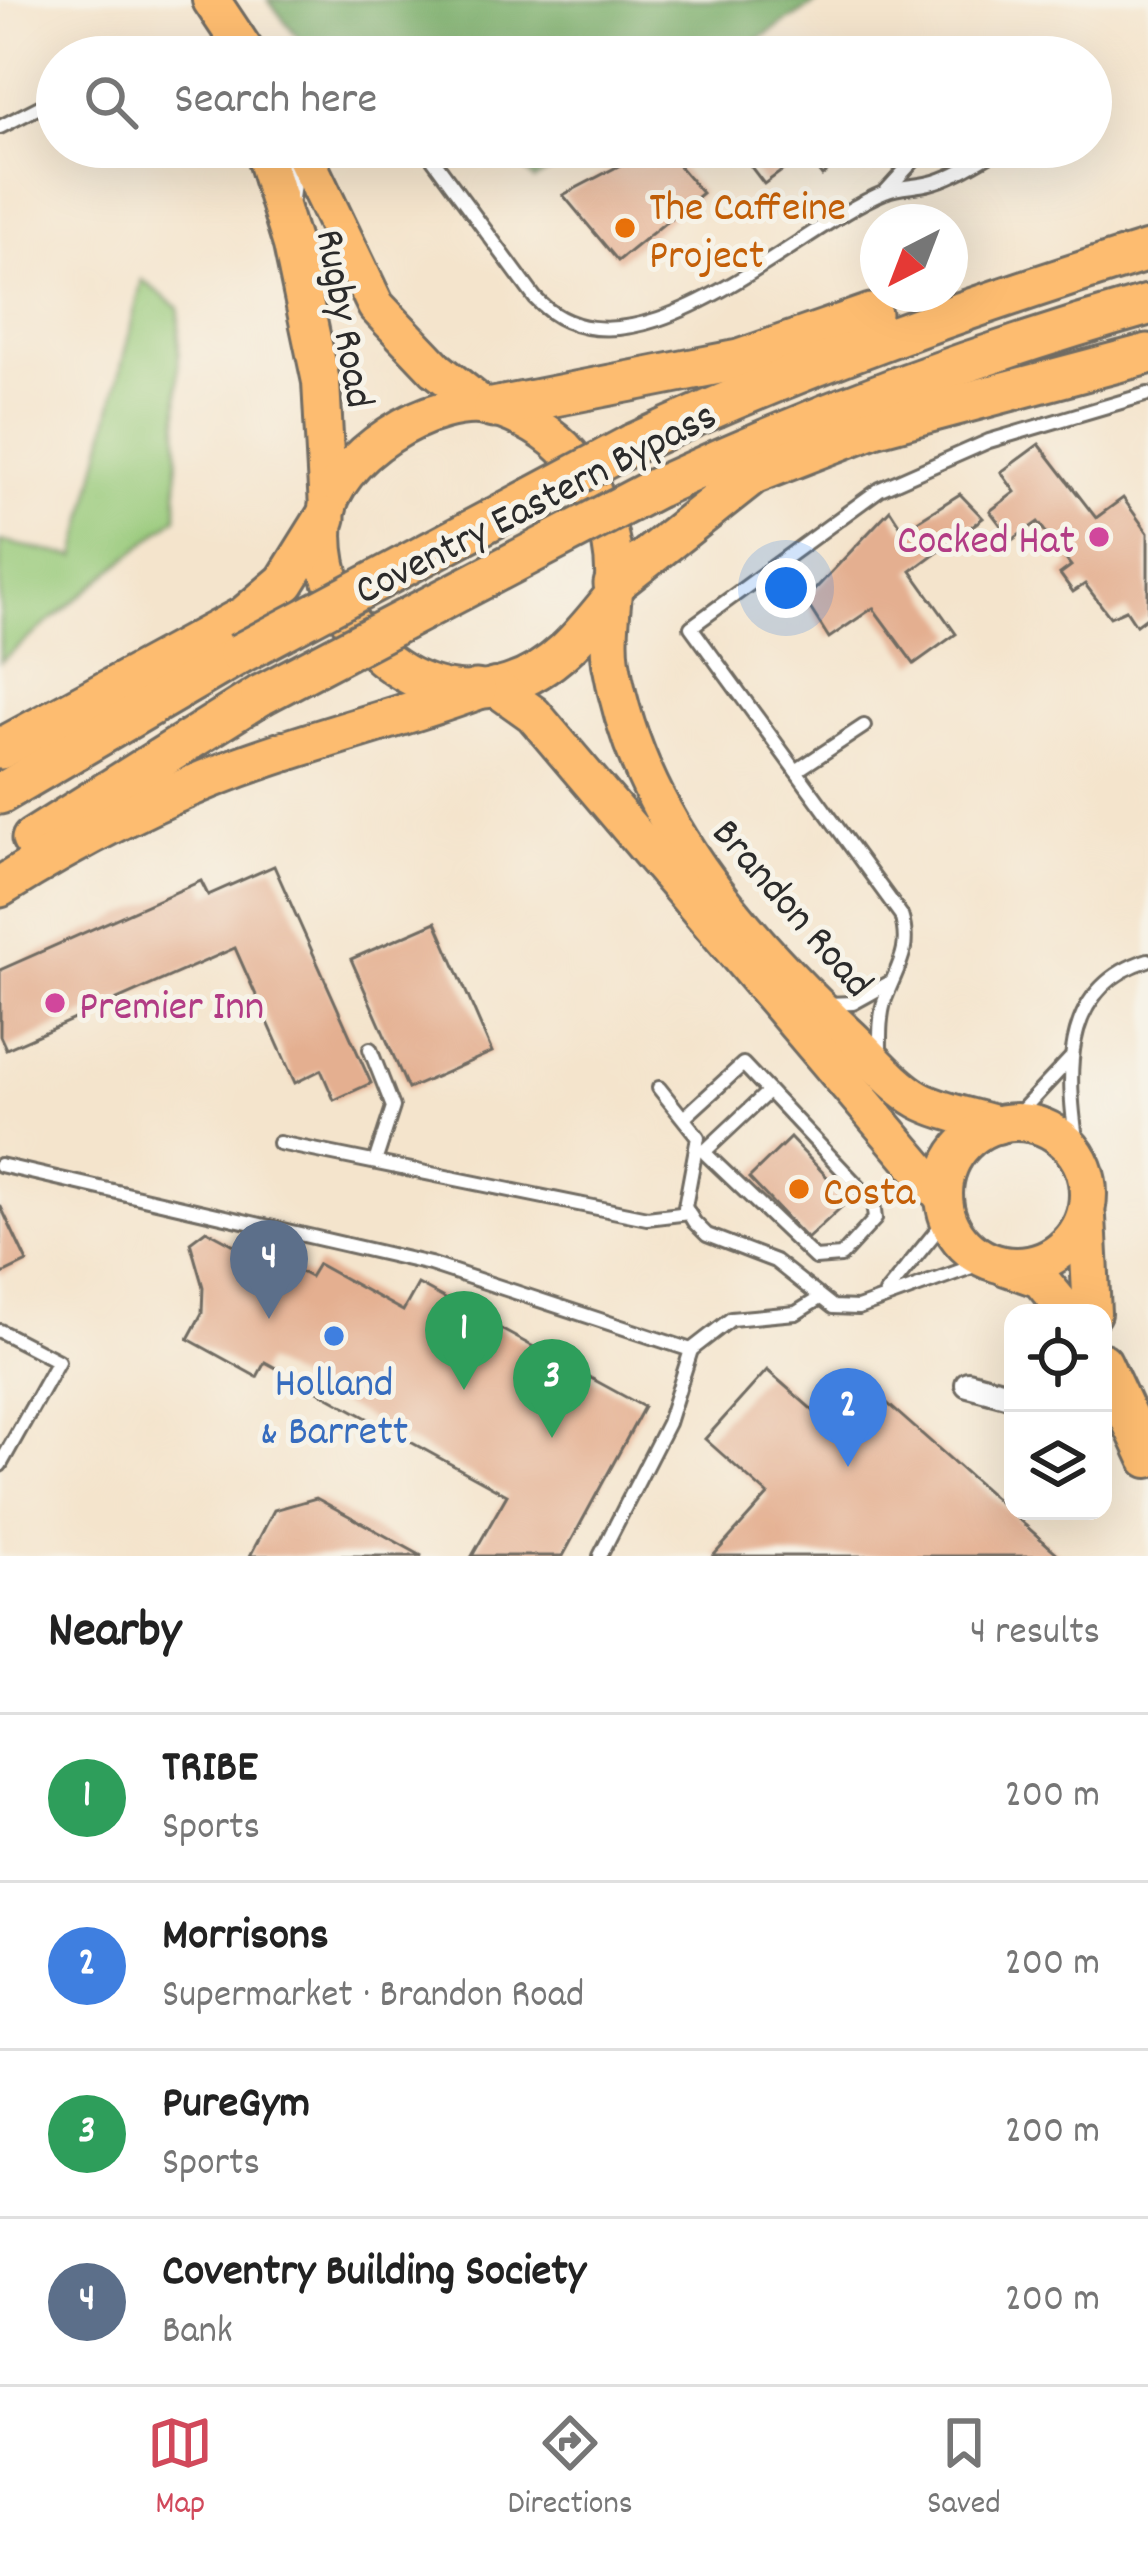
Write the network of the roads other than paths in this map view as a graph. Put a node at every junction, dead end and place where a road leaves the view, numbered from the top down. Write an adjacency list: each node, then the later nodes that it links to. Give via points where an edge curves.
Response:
1 (208, 0): 2 (main road); 3 (main road)
2 (221, 36)
3 (235, 36)
4 (36, 109): 5 (lane)
5 (0, 127)
6 (268, 168): 14 (main road, Rugby Road)
7 (288, 168): 14 (lane)
8 (310, 168): 21 (main road, Rugby Road, via 376,306 436,369)
9 (439, 168): 12 (lane, via 535,298 583,328 692,307)
10 (907, 168): 12 (lane)
11 (963, 168): 12 (lane, via 934,183)
12 (886, 191)
13 (1148, 228): 16 (highway)
14 (287, 230): 22 (main road, Rugby Road, via 321,382)
15 (1148, 251): 28 (highway, Coventry Eastern Bypass, bridge, via 774,378 633,444 239,654)
16 (968, 283)
17 (1148, 305): 29 (highway, Coventry Eastern Bypass, bridge, via 784,429 656,488 261,695)
18 (879, 312): 21 (highway, via 739,360)
19 (1148, 354): 23 (highway, via 874,427 753,473)
20 (1148, 394): 27 (lane, via 989,441 880,489 692,627)
21 (489, 407): 22 (main road, via 417,418 375,444 347,473); 23 (main road, via 530,423 567,451 598,498)
22 (327, 513): 24 (main road, via 332,586 351,626 410,676); 26 (highway, via 285,582 245,616)
23 (613, 591): 24 (main road, via 550,663); 33 (main road, Brandon Road, via 610,658 629,743 660,807 732,914)
24 (485, 688): 30 (highway, via 237,767 62,848); 46 (main road, Brandon Road, via 533,714)
25 (864, 726): 27 (lane)
26 (0, 749)
27 (796, 771): 32 (lane, via 901,915 907,936)
28 (0, 794)
29 (0, 860)
30 (0, 887)
31 (1148, 960): 35 (lane, via 1105,978)
32 (894, 980): 33 (lane, via 853,1003); 36 (lane, via 880,1023)
33 (809, 999): 36 (main road, Brandon Road)
34 (370, 1049): 44 (lane, via 393,1107)
35 (1070, 1059): 40 (lane); 43 (lane)
36 (880, 1065): 40 (main road, Brandon Road, via 918,1100)
37 (659, 1088): 39 (lane)
38 (768, 1092): 39 (lane, via 743,1064); 42 (lane); 42 (lane, via 877,1210 841,1256 815,1258)
39 (686, 1116): 42 (lane)
40 (1004, 1124): 43 (main road, via 1056,1134); 46 (main road, via 974,1136 955,1156)
41 (279, 1143): 44 (lane)
42 (703, 1151): 48 (lane, via 686,1192)
43 (1078, 1159): 47 (main road)
44 (374, 1162): 48 (lane, via 647,1218)
45 (0, 1165): 55 (lane, via 430,1264)
46 (945, 1208): 49 (main road, via 964,1244); 50 (lane)
47 (1087, 1208): 49 (main road, via 1055,1255 1028,1265); 53 (main road)
48 (689, 1213): 51 (lane, via 707,1235 775,1262)
49 (994, 1263): 50 (lane); 52 (main road, via 1040,1280)
50 (885, 1294): 51 (lane, via 858,1308)
51 (820, 1298): 55 (lane, via 796,1313 731,1319)
52 (1060, 1304)
53 (1092, 1304)
54 (0, 1331): 60 (lane, via 58,1361)
55 (692, 1350): 61 (lane, via 668,1424)
56 (968, 1384): 58 (street)
57 (1112, 1387): 59 (main road)
58 (1004, 1394)
59 (1148, 1459)
60 (0, 1465)
61 (600, 1556)

